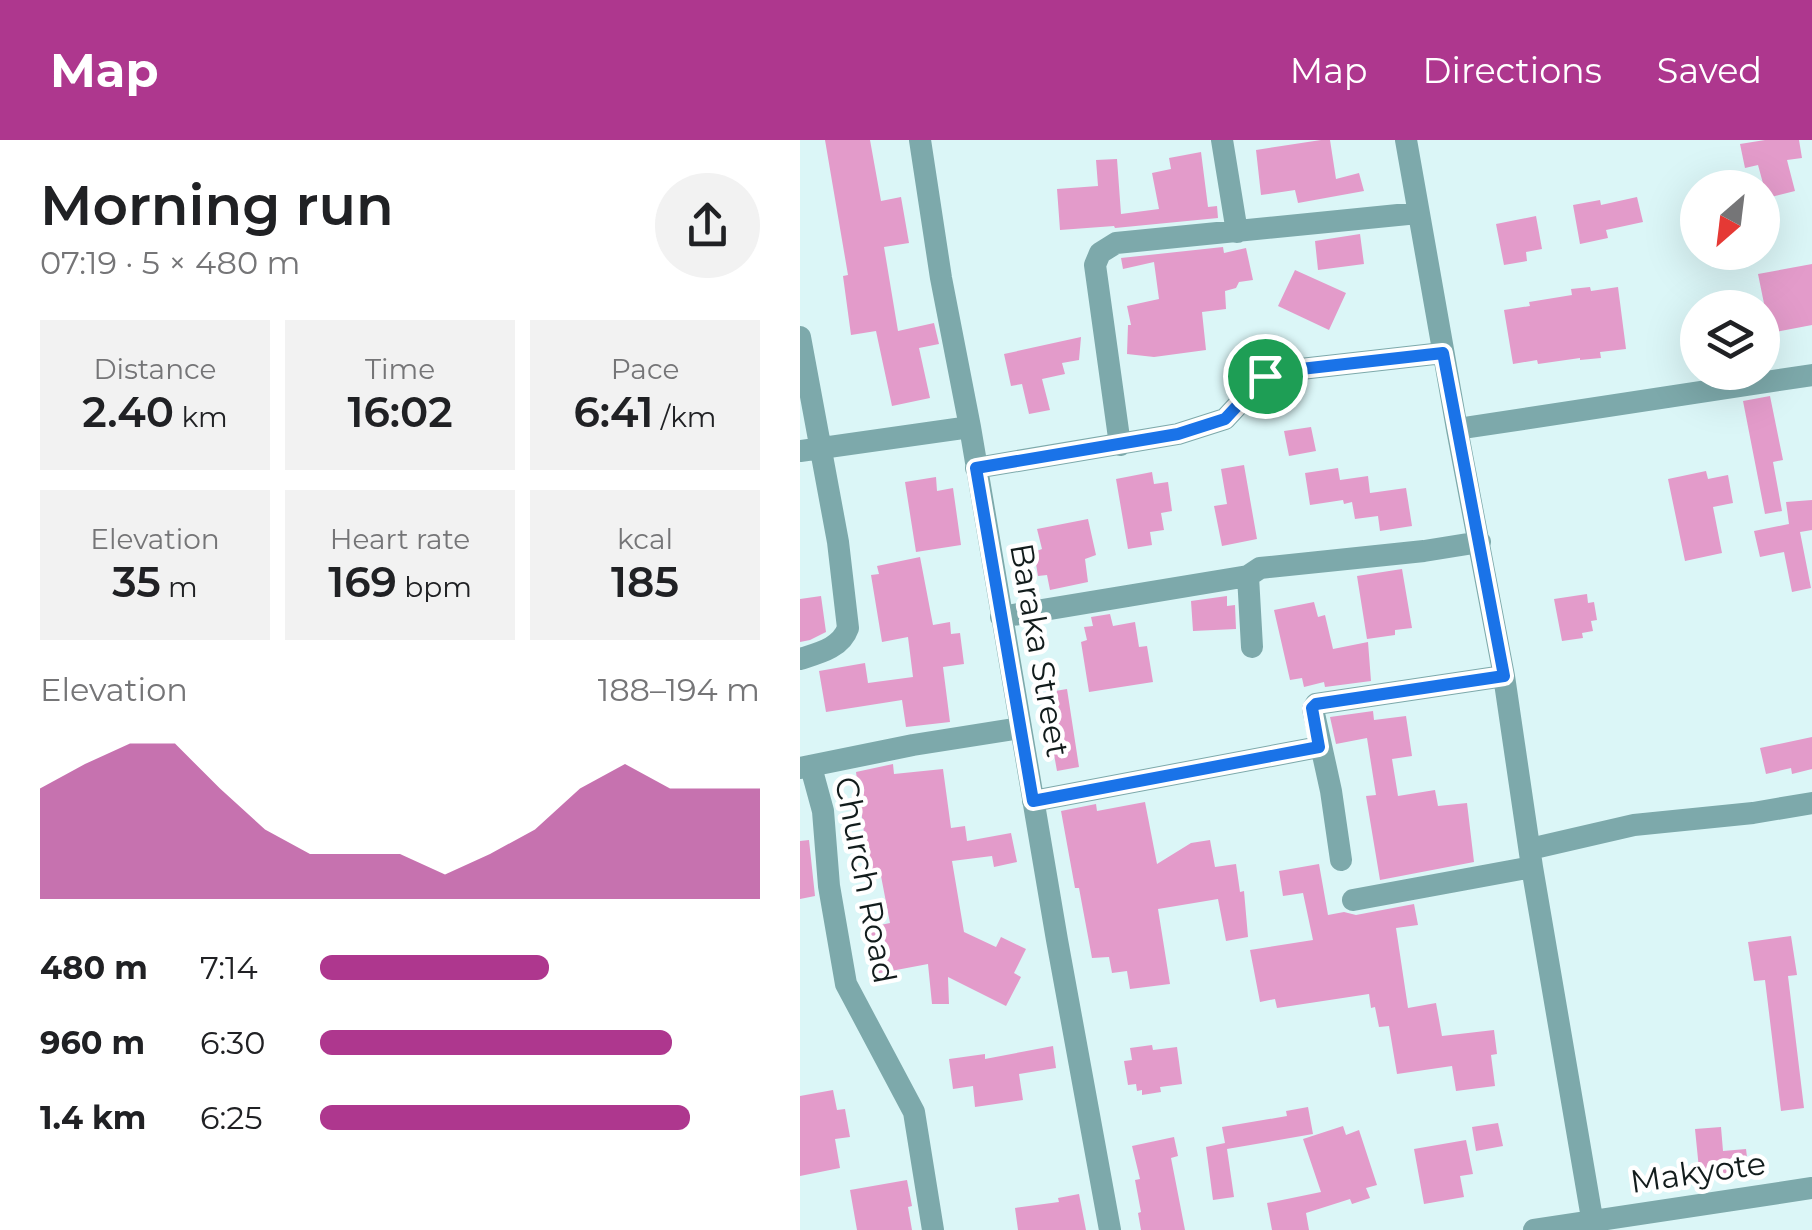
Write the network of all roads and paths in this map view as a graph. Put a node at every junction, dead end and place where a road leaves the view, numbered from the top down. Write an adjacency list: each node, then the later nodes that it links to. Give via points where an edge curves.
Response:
1 (920, 140): 9 (street, Baraka Street)
2 (1222, 140): 5 (street)
3 (1406, 140): 4 (street)
4 (1418, 213): 5 (street); 7 (street)
5 (1237, 232): 11 (street, via 1116,243 1100,253 1095,266)
6 (800, 337): 12 (street)
7 (1443, 353): 10 (street); 11 (street, via 1265,376 1225,419)
8 (1812, 374): 10 (street)
9 (970, 427): 12 (street); 13 (street, Baraka Street)
10 (1457, 429): 14 (street)
11 (1120, 445): 13 (street)
12 (810, 449): 18 (street, via 838,542 848,628 839,644)
13 (976, 468): 16 (street, Baraka Street)
14 (1480, 542): 15 (street, via 1260,568); 19 (street)
15 (1248, 576): 16 (street); 17 (street)
16 (1001, 617): 20 (street, Baraka Street)
17 (1252, 647)
18 (800, 659)
19 (1504, 676): 21 (street, via 1316,704); 25 (street)
20 (1020, 728): 22 (street); 23 (street, Baraka Street)
21 (1319, 747): 23 (street); 26 (street)
22 (805, 768): 30 (street, Church Road, via 823,811 846,984 914,1112)
23 (1033, 801): 31 (street, Baraka Street)
24 (1812, 803): 25 (street, via 1634,825)
25 (1531, 858): 27 (street); 29 (street)
26 (1341, 860)
27 (1353, 900)
28 (1812, 1188): 29 (street, Makyote)
29 (1594, 1225): 32 (street, Makyote)
30 (933, 1230)
31 (1110, 1230)
32 (1534, 1230)

